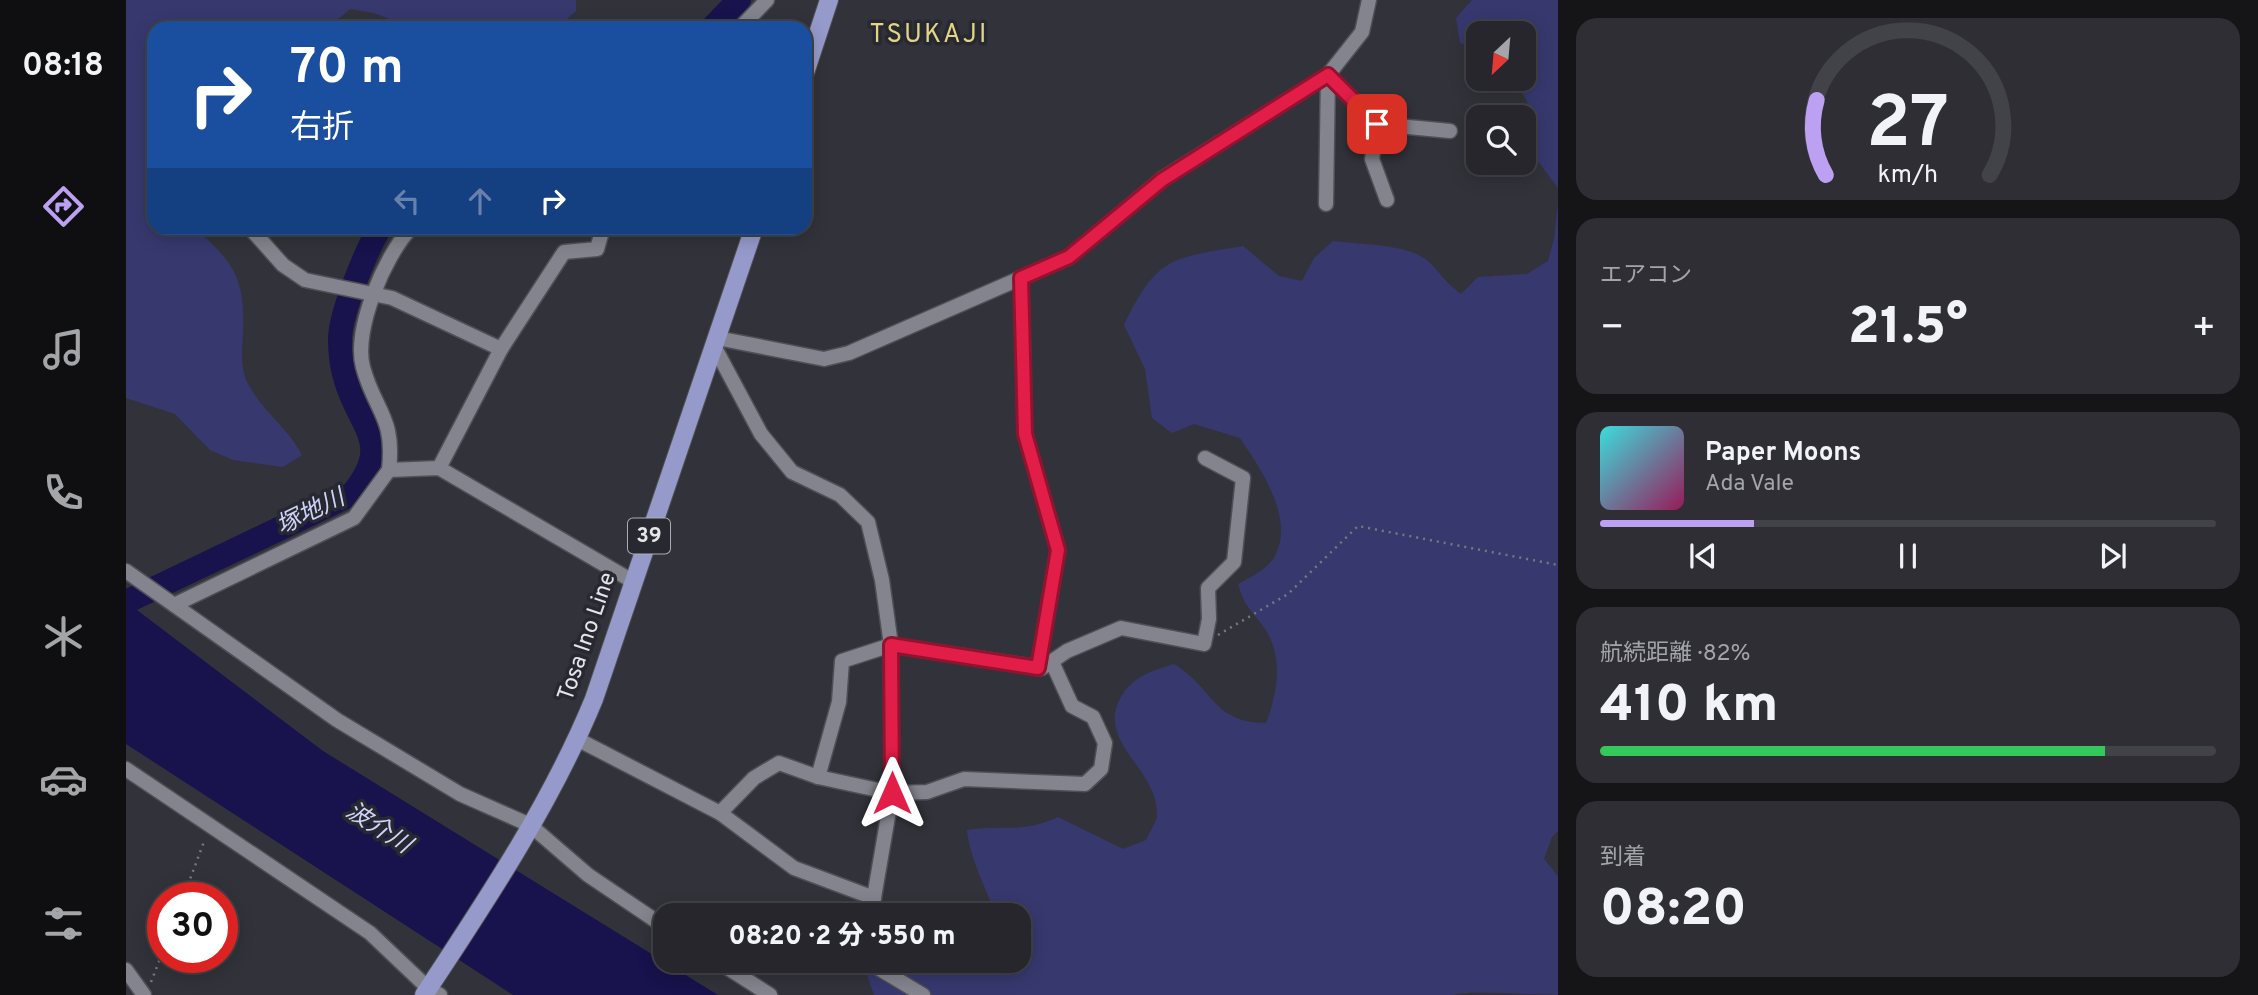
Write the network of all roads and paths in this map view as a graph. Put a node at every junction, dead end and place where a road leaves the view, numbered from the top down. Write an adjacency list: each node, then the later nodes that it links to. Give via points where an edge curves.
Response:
1 (767, 0): 4 (street)
2 (829, 0): 5 (main road)
3 (1369, 0): 6 (street, via 1362,32)
4 (747, 21)
5 (812, 52)
6 (1328, 75): 7 (street); 10 (street); 15 (street, via 1162,180 1069,257)
7 (1377, 124): 8 (street); 9 (street, via 1372,159)
8 (1450, 131)
9 (1387, 200)
10 (1326, 204)
11 (256, 235): 16 (street, via 283,265 305,280)
12 (407, 235): 16 (street)
13 (601, 235): 18 (street, via 597,249 564,252)
14 (752, 235): 17 (main road, Tosa Ino Line / 39)
15 (1021, 278): 17 (street, via 849,353 824,359); 29 (street, via 1025,434 1058,550)
16 (373, 294): 18 (street, via 392,298); 21 (street, via 360,336 360,353 391,432)
17 (716, 342): 24 (main road, Tosa Ino Line / 39); 27 (street, via 761,434 792,471 840,495 868,522 883,580)
18 (501, 349): 20 (street)
19 (1205, 458): 26 (street, via 1243,478 1234,562 1208,588 1209,619)
20 (439, 468): 21 (street); 24 (street)
21 (389, 470): 25 (street, via 354,518)
22 (1558, 565): 26 (path, via 1358,526 1288,594)
23 (126, 570): 25 (street)
24 (634, 582): 30 (main road, Tosa Ino Line / 39)
25 (171, 602): 36 (street, via 380,746)
26 (1203, 644): 28 (street, via 1121,628)
27 (891, 645): 29 (street); 32 (street, via 842,661 839,702); 33 (street)
28 (1052, 662): 29 (street); 33 (street, via 1072,706 1093,717 1105,743 1101,769 1085,784 964,779 927,792)
29 (1038, 668)
30 (578, 739): 34 (street); 36 (main road, Tosa Ino Line / 39)
31 (126, 769): 35 (street)
32 (818, 777): 33 (street); 34 (street, via 779,764 754,778)
33 (892, 793): 38 (street)
34 (720, 813): 38 (street, via 794,868)
35 (210, 823): 37 (path); 46 (street, via 370,933)
36 (527, 831): 40 (street); 46 (main road, Tosa Ino Line / 39)
37 (189, 882)
38 (874, 898): 39 (street)
39 (873, 903)
40 (653, 919)
41 (126, 970): 45 (street)
42 (154, 973): 45 (path)
43 (736, 973): 47 (street)
44 (886, 973): 48 (street)
45 (147, 990)
46 (431, 990)
47 (770, 995)
48 (923, 995)

